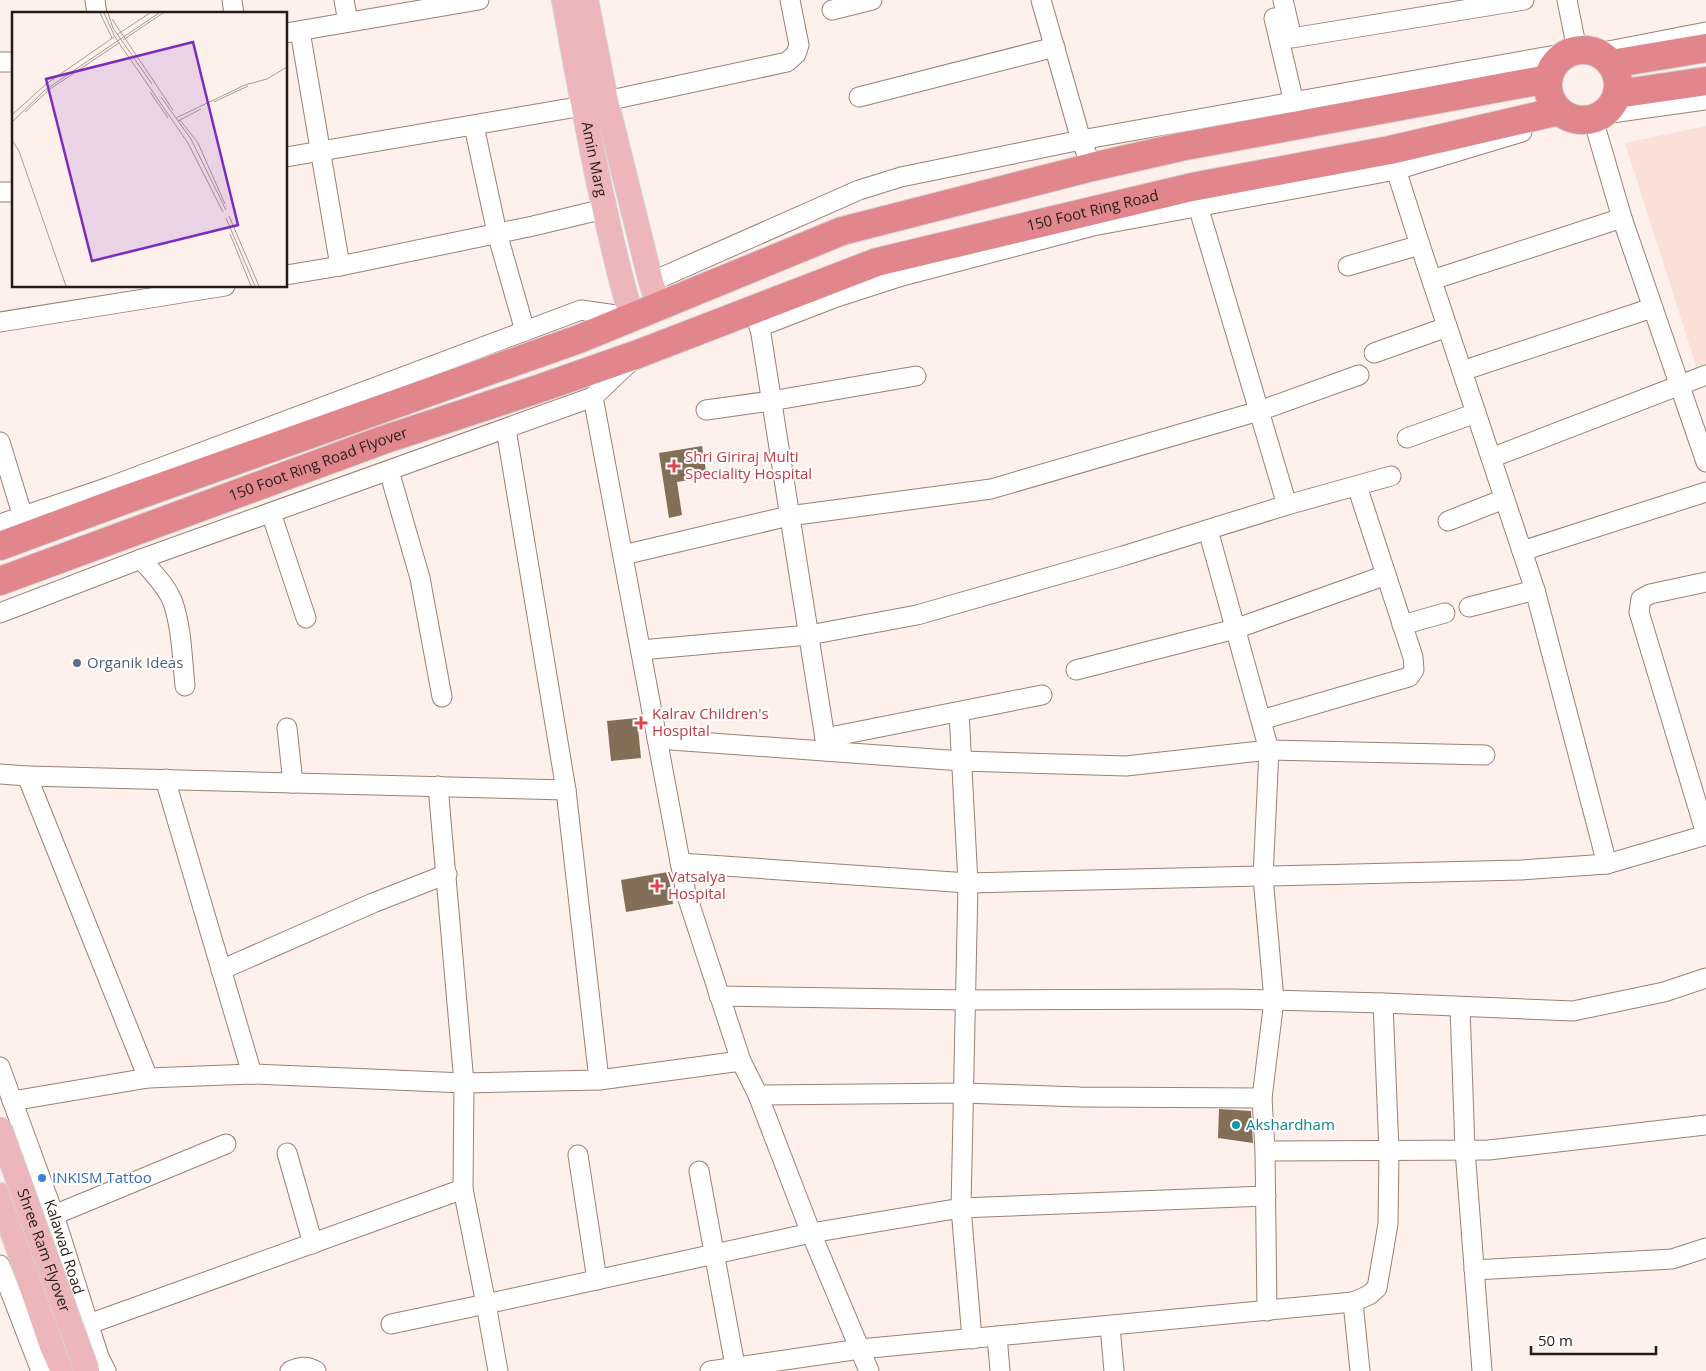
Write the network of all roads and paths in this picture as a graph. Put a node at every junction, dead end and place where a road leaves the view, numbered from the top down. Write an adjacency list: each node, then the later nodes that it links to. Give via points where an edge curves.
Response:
1 (344, 0): 13 (street)
2 (479, 0): 13 (street)
3 (564, 0): 25 (main road, Amin Marg)
4 (586, 0): 23 (main road, Amin Marg)
5 (790, 0): 23 (street, via 799,45 796,54 787,62)
6 (872, 0): 12 (street)
7 (1041, 0): 16 (street)
8 (1270, 0): 24 (street)
9 (1283, 0): 10 (street, via 1292,38)
10 (1524, 0)
11 (1567, 0): 18 (street)
12 (832, 10)
13 (348, 22): 14 (street)
14 (293, 32): 29 (street)
15 (1706, 32): 18 (street)
16 (1055, 48): 21 (street); 28 (street)
17 (1706, 48): 18 (highway)
18 (1588, 55): 19 (highway, via 1558,60); 24 (street); 26 (highway, via 1615,70 1618,82)
19 (1548, 79): 26 (highway, via 1551,102); 32 (highway, via 1190,145)
20 (1706, 81): 26 (highway, 150 Foot Ring Road)
21 (858, 98)
22 (1706, 100): 26 (street)
23 (606, 101): 25 (street); 43 (main road, Amin Marg)
24 (1294, 103): 28 (street)
25 (583, 106): 27 (street); 34 (main road, Amin Marg)
26 (1588, 111): 31 (highway, 150 Foot Ring Road); 35 (street)
27 (474, 126): 29 (street); 36 (street)
28 (1081, 140): 32 (street); 43 (street, via 901,176 859,190)
29 (320, 151): 30 (street); 38 (street)
30 (288, 157)
31 (1393, 160): 33 (highway, 150 Foot Ring Road); 37 (street)
32 (1092, 167): 43 (highway, via 842,231)
33 (1195, 197): 46 (highway, 150 Foot Ring Road, via 877,262); 60 (street)
34 (604, 209): 36 (street); 45 (main road, Amin Marg)
35 (1622, 218): 41 (street); 44 (street)
36 (497, 233): 38 (street); 49 (street)
37 (1420, 245): 39 (street); 41 (street)
38 (340, 266): 40 (street)
39 (1348, 266)
40 (288, 276)
41 (1432, 280): 48 (street)
42 (212, 288): 47 (street)
43 (655, 294): 45 (highway)
44 (1652, 308): 52 (street); 56 (street)
45 (632, 317): 49 (highway, 150 Foot Ring Road Flyover, via 579,339)
46 (758, 317): 51 (highway, 150 Foot Ring Road); 58 (street)
47 (0, 322)
48 (1447, 327): 50 (street); 52 (street)
49 (529, 343): 75 (street); 79 (highway, 150 Foot Ring Road Flyover)
50 (1374, 353)
51 (638, 354): 57 (street); 84 (highway, 150 Foot Ring Road Flyover, via 383,440)
52 (1462, 370): 61 (street)
53 (1706, 375): 56 (street)
54 (916, 376): 58 (street)
55 (1359, 376): 60 (street)
56 (1680, 386): 65 (street); 66 (street)
57 (593, 397): 62 (street); 81 (street)
58 (771, 401): 59 (street); 74 (street)
59 (706, 410)
60 (1259, 410): 72 (street); 74 (street, via 991,489)
61 (1476, 413): 63 (street); 65 (street)
62 (506, 429): 67 (street); 112 (street)
63 (1407, 438)
64 (0, 442): 75 (street)
65 (1491, 458): 71 (street)
66 (1706, 462)
67 (389, 471): 73 (street); 98 (street, via 420,578)
68 (1391, 476): 69 (street)
69 (1356, 486): 72 (street); 83 (street)
70 (1706, 492): 80 (street)
71 (1504, 498): 76 (street); 80 (street)
72 (1287, 505): 78 (street)
73 (271, 513): 82 (street); 90 (street)
74 (789, 516): 81 (street); 93 (street)
75 (23, 517): 77 (street)
76 (1448, 522)
77 (0, 524)
78 (1208, 530): 92 (street); 93 (street, via 917,615)
79 (0, 546)
80 (1522, 551): 86 (street)
81 (623, 555): 94 (street)
82 (141, 559): 88 (street); 96 (street, via 172,600 181,638)
83 (1386, 575): 91 (street); 92 (street)
84 (0, 581)
85 (1706, 582): 113 (street, via 1650,594 1641,599 1639,612)
86 (1534, 590): 87 (street); 115 (street)
87 (1469, 607)
88 (0, 613)
89 (1445, 613): 91 (street)
90 (306, 618)
91 (1402, 625): 100 (street, via 1414,670 1409,677)
92 (1236, 629): 95 (street); 100 (street)
93 (809, 635): 94 (street); 103 (street)
94 (641, 650): 102 (street)
95 (1076, 670)
96 (185, 686)
97 (1042, 695): 99 (street)
98 (442, 697)
99 (959, 712): 103 (street); 106 (street)
100 (1261, 720): 104 (street)
101 (287, 728): 110 (street)
102 (657, 739): 103 (street); 114 (street)
103 (826, 745): 106 (street)
104 (1269, 750): 105 (street); 106 (street, via 1126,766); 117 (street)
105 (1485, 755)
106 (962, 761): 118 (street)
107 (0, 774): 108 (street)
108 (27, 776): 109 (street); 129 (street)
109 (165, 779): 110 (street); 119 (street)
110 (293, 783): 111 (street)
111 (438, 786): 112 (street); 116 (street)
112 (566, 790): 130 (street)
113 (1706, 834): 115 (street)
114 (680, 863): 118 (street); 121 (street)
115 (1606, 864): 117 (street, via 1521,870)
116 (447, 874): 119 (street); 131 (street)
117 (1263, 876): 118 (street); 123 (street)
118 (968, 883): 122 (street)
119 (221, 970): 128 (street)
120 (1706, 978): 125 (street, via 1664,992 1573,1012)
121 (718, 996): 122 (street); 126 (street)
122 (966, 1000): 123 (street); 132 (street)
123 (1274, 1000): 124 (street); 134 (street)
124 (1383, 1003): 125 (street); 139 (street)
125 (1460, 1006): 140 (street)
126 (741, 1061): 130 (street); 133 (street)
127 (0, 1067): 135 (street, Kalawad Road)
128 (252, 1074): 129 (street); 131 (street)
129 (148, 1078): 135 (street)
130 (599, 1080): 131 (street)
131 (464, 1084): 145 (street)
132 (963, 1093): 133 (street); 134 (street); 148 (street)
133 (758, 1095): 150 (street)
134 (1262, 1098): 141 (street)
135 (12, 1101): 149 (street, Kalawad Road)
136 (1706, 1126): 140 (street)
137 (0, 1130): 166 (main road, Shree Ram Flyover, bridge)
138 (226, 1144): 149 (street)
139 (1389, 1150): 140 (street); 141 (street); 157 (street, via 1388,1224 1380,1280 1369,1295)
140 (1465, 1150): 155 (street)
141 (1265, 1151): 147 (street)
142 (287, 1153): 151 (street)
143 (578, 1155): 156 (street)
144 (699, 1171): 153 (street)
145 (463, 1189): 151 (street); 158 (street)
146 (0, 1195): 169 (main road, Shree Ram Flyover)
147 (1266, 1196): 148 (street); 159 (street)
148 (961, 1208): 150 (street); 164 (street)
149 (54, 1215): 160 (street, Kalawad Road)
150 (811, 1233): 153 (street); 165 (street)
151 (313, 1244): 160 (street)
152 (1706, 1248): 155 (street, via 1672,1259)
153 (715, 1254): 156 (street); 167 (street)
154 (0, 1265): 168 (street)
155 (1474, 1270): 179 (street)
156 (597, 1280): 158 (street)
157 (1353, 1302): 159 (street); 178 (street)
158 (486, 1304): 161 (street); 173 (street)
159 (1267, 1310): 162 (street)
160 (89, 1324): 166 (street, Kalawad Road)
161 (391, 1324)
162 (1110, 1326): 163 (street); 177 (street)
163 (997, 1336): 164 (street); 176 (street)
164 (972, 1339): 165 (street)
165 (860, 1349): 167 (street); 175 (street)
166 (97, 1366): 170 (street)
167 (736, 1369): 174 (street)
168 (41, 1371)
169 (63, 1371)
170 (73, 1371)
171 (290, 1371): 172 (street, via 300,1367)
172 (316, 1371)
173 (498, 1371)
174 (710, 1371)
175 (869, 1371)
176 (1000, 1371)
177 (1114, 1371)
178 (1360, 1371)
179 (1482, 1371)

